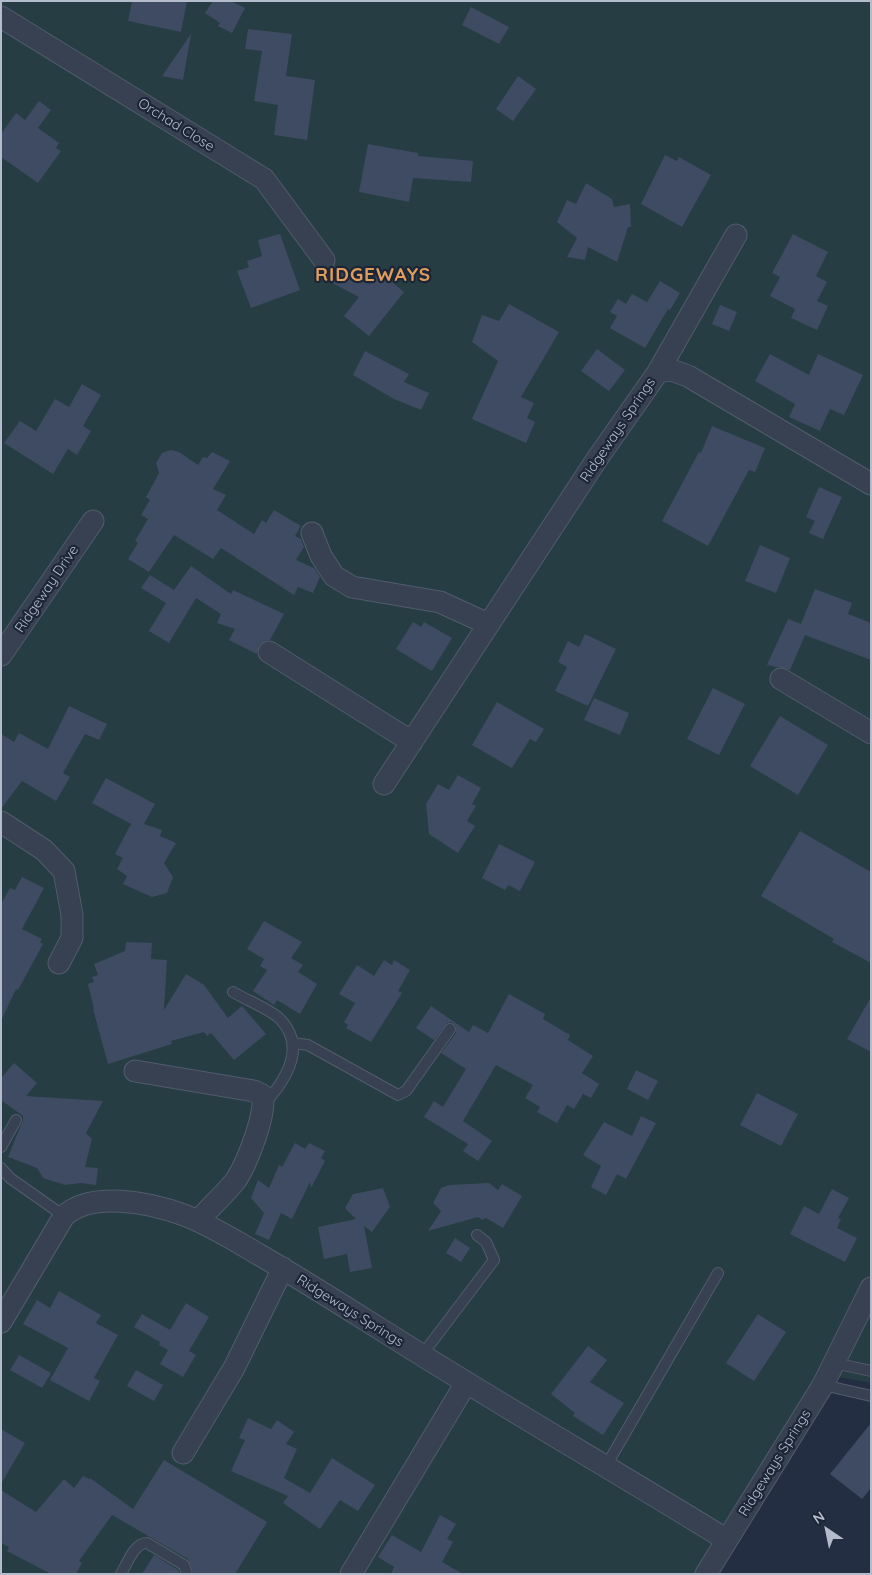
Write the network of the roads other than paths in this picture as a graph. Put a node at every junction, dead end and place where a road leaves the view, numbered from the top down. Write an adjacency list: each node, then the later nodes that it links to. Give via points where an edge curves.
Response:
1 (1, 18): 3 (street, Orchad Close, via 264,180)
2 (736, 236): 4 (street)
3 (324, 260)
4 (658, 372): 5 (street, Ridgeways Springs, via 671,370 688,376); 8 (street, Ridgeways Springs)
5 (871, 484)
6 (93, 521): 10 (street, Ridgeway Drive)
7 (312, 533): 8 (street, via 320,556 334,576 352,587 440,602)
8 (488, 624): 13 (street, Ridgeways Springs)
9 (269, 652): 13 (street)
10 (1, 655)
11 (781, 679): 12 (street)
12 (871, 733)
13 (412, 742): 14 (street, Ridgeways Springs)
14 (384, 784)
15 (1, 822): 16 (street, via 44,850 64,871 72,915 72,938)
16 (59, 964)
17 (233, 992): 19 (lane, via 280,1018)
18 (450, 1028): 19 (lane, via 406,1091 398,1095 308,1045)
19 (293, 1043): 21 (lane, via 292,1064 282,1085)
20 (135, 1071): 21 (street, via 254,1091 262,1095)
21 (265, 1103): 26 (street, via 236,1179)
22 (16, 1120): 23 (lane)
23 (1, 1147)
24 (1, 1168): 25 (lane)
25 (64, 1216): 26 (street, Ridgeways Springs, via 82,1205 120,1201); 31 (street)
26 (198, 1220): 28 (street, Ridgeways Springs)
27 (477, 1235): 32 (lane, via 486,1242 494,1260)
28 (283, 1268): 32 (street, Ridgeways Springs); 38 (street, via 234,1368)
29 (718, 1273): 39 (lane)
30 (871, 1288): 33 (street, Ridgeways Springs)
31 (1, 1322)
32 (422, 1355): 35 (street, Ridgeways Springs)
33 (834, 1363): 34 (lane); 36 (street, Ridgeways Springs)
34 (871, 1371)
35 (466, 1383): 39 (street, Ridgeways Springs); 43 (street)
36 (823, 1385): 37 (lane); 40 (street, Ridgeways Springs)
37 (871, 1396)
38 (183, 1453)
39 (606, 1466): 40 (street, Ridgeways Springs)
40 (727, 1540): 44 (street, Ridgeways Springs)
41 (121, 1574): 42 (lane, via 142,1543 184,1564)
42 (187, 1574)
43 (351, 1574)
44 (706, 1574)

